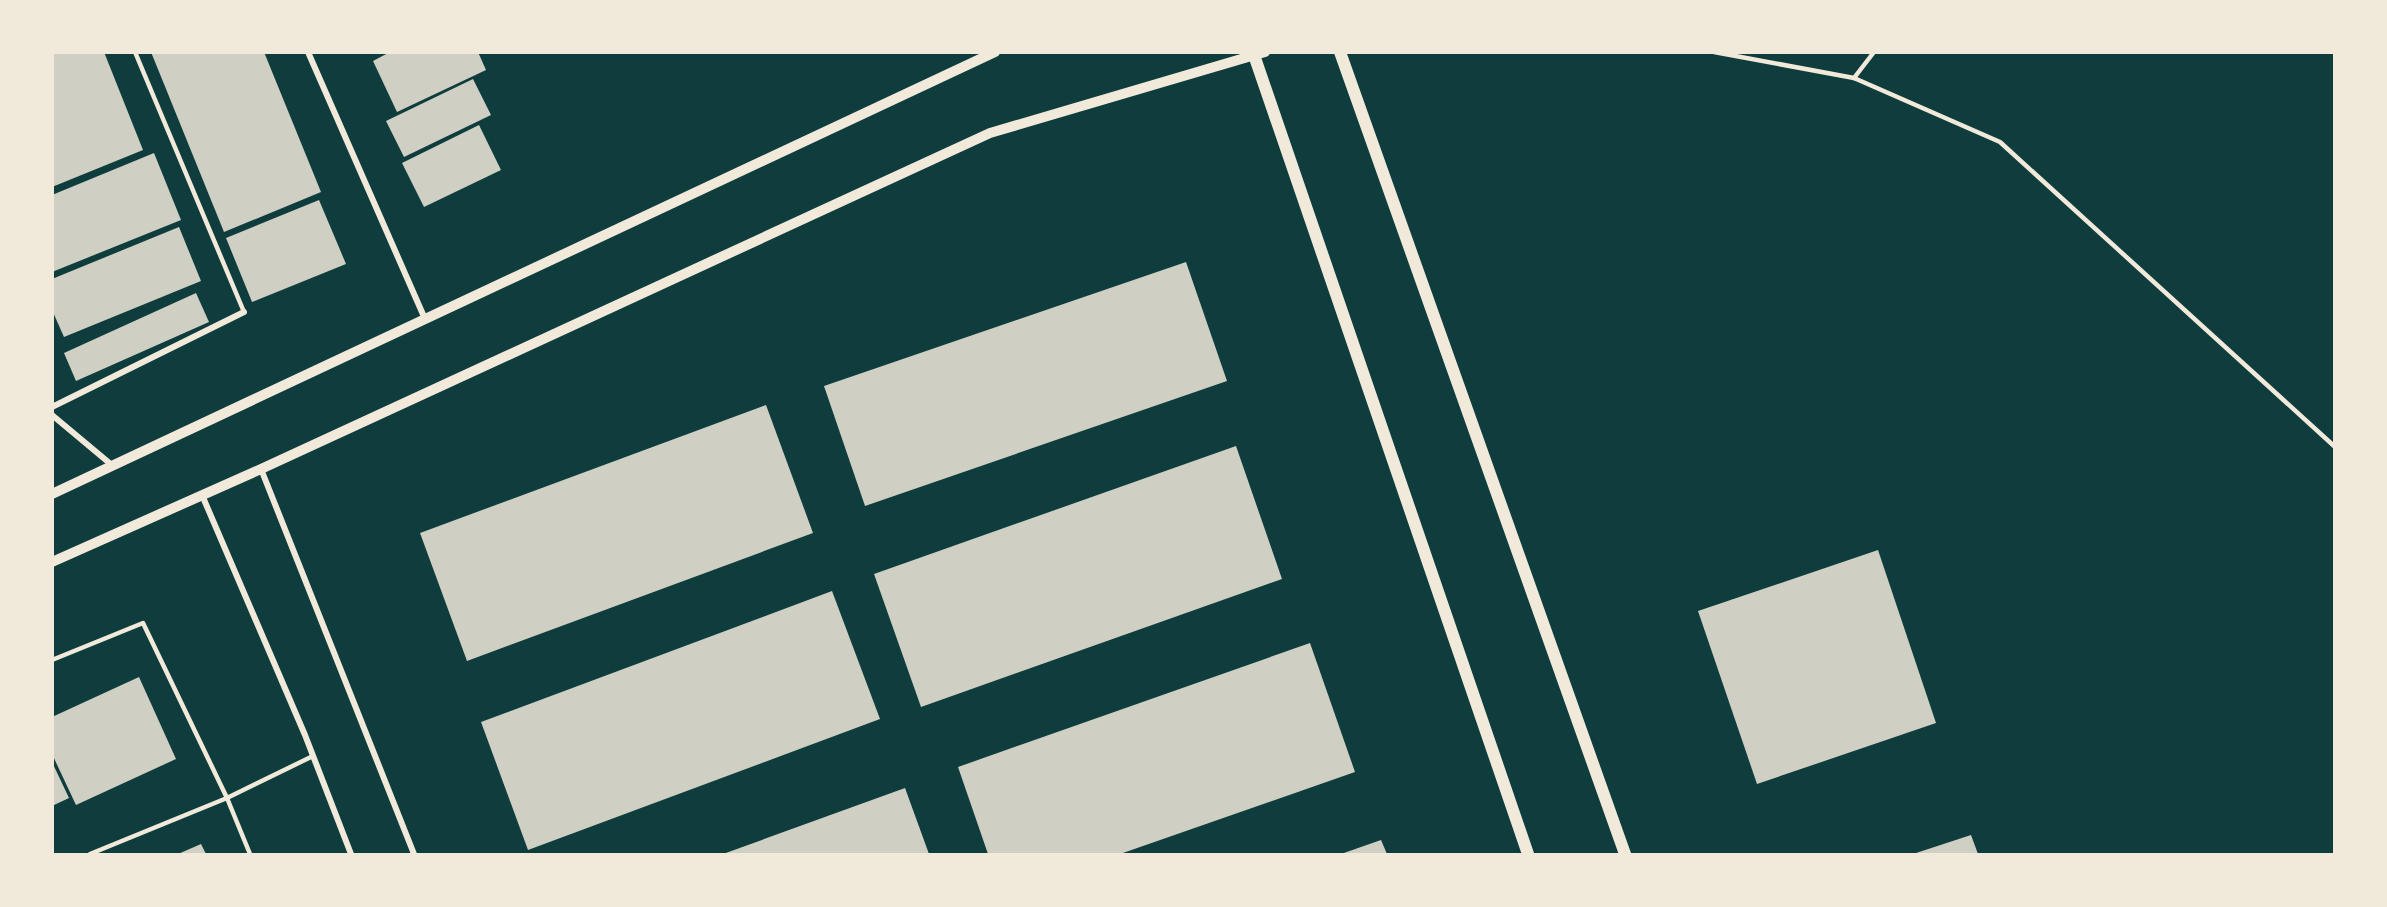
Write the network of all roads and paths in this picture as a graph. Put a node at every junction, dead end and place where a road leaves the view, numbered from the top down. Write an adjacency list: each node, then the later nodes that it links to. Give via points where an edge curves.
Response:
1 (135, 52): 9 (lane)
2 (308, 52): 10 (street)
3 (995, 52): 10 (street)
4 (1340, 52): 27 (main road)
5 (1714, 52): 8 (lane)
6 (1874, 52): 8 (lane)
7 (1258, 54): 15 (street, via 990,133); 26 (main road)
8 (1854, 78): 13 (lane, via 2000,142)
9 (244, 312): 11 (street)
10 (425, 319): 14 (street)
11 (52, 407)
12 (52, 415): 14 (street)
13 (2334, 446)
14 (113, 467): 16 (street)
15 (261, 469): 17 (street); 25 (street)
16 (52, 494)
17 (202, 494): 18 (street); 20 (street)
18 (52, 562)
19 (52, 660): 21 (lane, via 143,623)
20 (313, 756): 21 (lane); 24 (street)
21 (227, 798): 22 (lane); 23 (lane)
22 (90, 855)
23 (250, 855)
24 (351, 855)
25 (414, 855)
26 (1528, 855)
27 (1625, 855)

